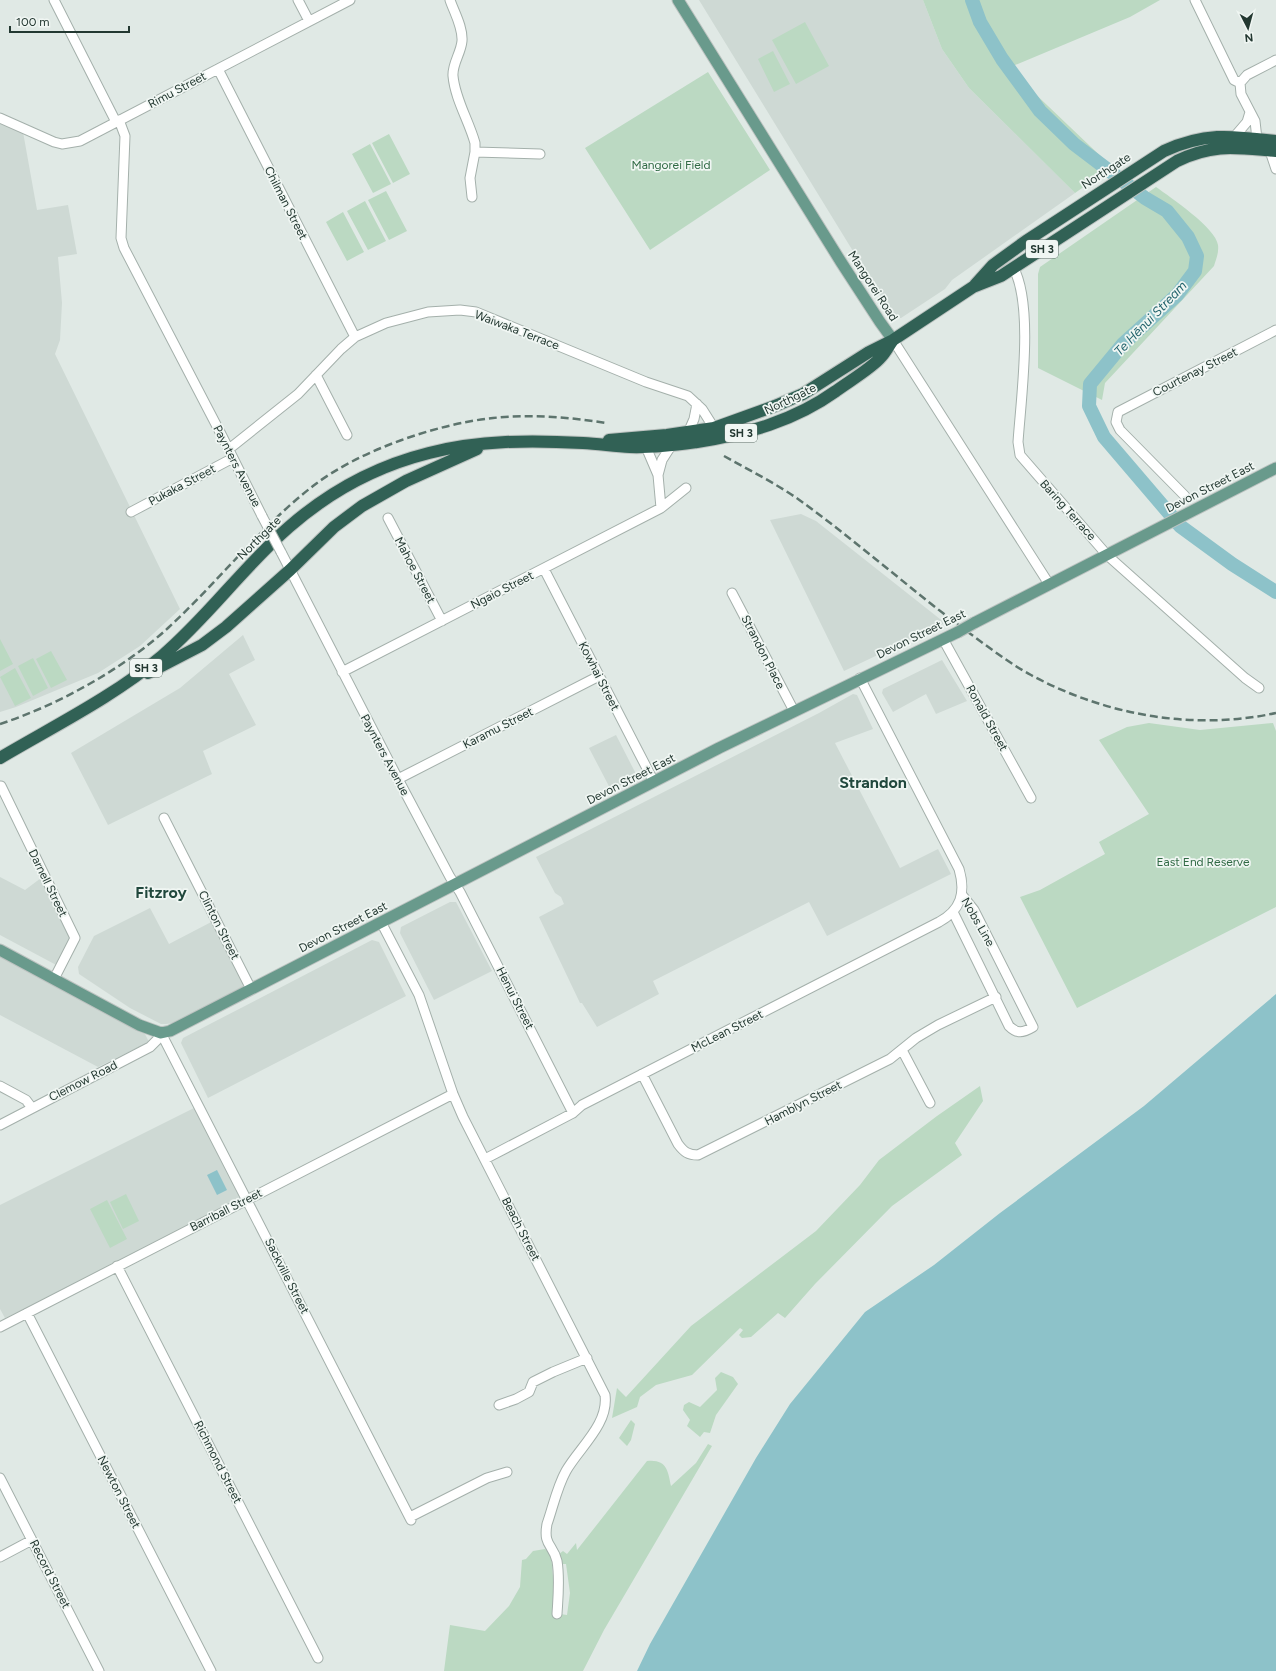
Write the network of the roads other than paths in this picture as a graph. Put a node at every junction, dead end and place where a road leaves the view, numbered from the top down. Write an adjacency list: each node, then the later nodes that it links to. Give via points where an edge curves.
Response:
1 (54, 0): 13 (street, Paynters Avenue)
2 (298, 0): 7 (street)
3 (350, 0): 7 (street, Rimu Street)
4 (450, 0): 17 (street, via 462,41 452,75 472,134)
5 (678, 0): 25 (main road, Mangorei Road, via 841,262)
6 (1195, 0): 10 (street, via 1234,80)
7 (309, 21): 9 (street, Rimu Street)
8 (1276, 60): 10 (street, via 1247,75)
9 (218, 69): 13 (street, Rimu Street); 24 (street, Chilman Street)
10 (1240, 83): 11 (street, via 1240,94)
11 (1250, 112): 14 (street, via 1247,122); 15 (street, via 1256,122)
12 (0, 118): 13 (street, Rimu Street, via 62,144 80,141)
13 (117, 121): 35 (street, Paynters Avenue, via 125,136 121,238 124,248)
14 (1235, 136): 15 (highway, Northgate / SH 3); 22 (highway, Northgate / SH 3, via 1195,139 1155,156 999,261)
15 (1257, 139): 16 (highway, Northgate / SH 3)
16 (1274, 147): 19 (street); 21 (highway, Northgate / SH 3, via 1206,150 1177,161)
17 (475, 152): 18 (street); 20 (street, via 470,178)
18 (540, 154)
19 (1276, 169)
20 (472, 198)
21 (1013, 268): 22 (highway, Northgate / SH 3, via 1001,276); 44 (street, Baring Terrace, via 1020,282 1025,344 1018,442 1020,455)
22 (973, 287): 25 (highway, Northgate / SH 3)
23 (1276, 330): 40 (street, Courtenay Street, via 1122,409 1116,416 1120,430)
24 (355, 337): 26 (street, Waiwaka Terrace); 27 (street, Waiwaka Terrace, via 386,323 428,312 476,312 646,382 688,396)
25 (893, 340): 28 (highway, Northgate / SH 3, via 803,394 760,413); 33 (highway, Northgate / SH 3, via 880,359 822,400 794,416 736,435); 47 (street, Mangorei Road)
26 (316, 375): 30 (street); 35 (street, Waiwaka Terrace, via 298,394)
27 (697, 404): 28 (street, Waiwaka Terrace); 29 (street)
28 (714, 428): 29 (highway, Northgate / SH 3)
29 (688, 432): 32 (highway, Northgate / SH 3)
30 (347, 435)
31 (503, 442): 32 (highway, Northgate / SH 3); 46 (highway, via 474,450 376,497 334,527); 54 (highway, Northgate / SH 3, via 454,447 407,459 364,477 330,496 287,528 181,639 145,670)
32 (584, 443): 34 (highway, Northgate / SH 3)
33 (671, 446): 34 (highway, Northgate / SH 3); 38 (street, via 662,460)
34 (646, 447): 38 (street)
35 (229, 449): 36 (street, Paynters Avenue)
36 (233, 458): 42 (street, Pukaka Street); 46 (street, Paynters Avenue, bridge)
37 (1276, 468): 44 (main road, Devon Street East)
38 (658, 475): 41 (street)
39 (686, 488): 41 (street, Ngaio Street)
40 (1186, 496)
41 (661, 508): 45 (street, Ngaio Street)
42 (131, 512)
43 (388, 518): 49 (street, Mahoe Street)
44 (1107, 555): 47 (main road, Devon Street East); 55 (street, Baring Terrace)
45 (544, 569): 49 (street, Ngaio Street); 52 (street, Kowhai Street)
46 (290, 570): 51 (street, Paynters Avenue); 54 (highway, via 214,636 179,658)
47 (1049, 584): 50 (main road, Devon Street East, bridge)
48 (732, 593): 56 (street, Strandon Place)
49 (442, 621): 51 (street, Ngaio Street)
50 (943, 639): 53 (main road, Devon Street East); 61 (street, Ronald Street)
51 (342, 672): 58 (street, Paynters Avenue)
52 (599, 676): 58 (street, Karamu Street); 59 (street, Kowhai Street)
53 (860, 678): 56 (main road, Devon Street East); 64 (street, Nobs Line, via 956,863 961,878)
54 (125, 683): 57 (highway, Northgate / SH 3)
55 (1259, 688)
56 (794, 711): 59 (main road, Devon Street East)
57 (0, 758)
58 (398, 780): 63 (street, Paynters Avenue)
59 (654, 782): 63 (main road, Devon Street East)
60 (1, 786): 68 (street, Darnell Street, via 75,938)
61 (1031, 798)
62 (164, 818): 69 (street, Clinton Street)
63 (455, 884): 66 (main road, Devon Street East); 78 (street, Henui Street)
64 (962, 895): 65 (street, McLean Street); 70 (street, Nobs Line, via 974,910 1032,1027 1023,1032 1013,1030)
65 (953, 912): 70 (street, Nobs Line); 73 (street, McLean Street)
66 (382, 922): 69 (main road, Devon Street East); 75 (street, Beach Street, via 419,995)
67 (0, 950): 68 (main road)
68 (54, 979): 71 (main road, via 139,1025)
69 (251, 989): 71 (main road, Devon Street East, via 174,1030)
70 (996, 997): 72 (street, Hamblyn Street, via 938,1025)
71 (161, 1033): 77 (street, Clemow Road, via 150,1047); 81 (street, Sackville Street)
72 (902, 1050): 73 (street, Hamblyn Street, via 890,1059 698,1155 684,1152 678,1144); 76 (street)
73 (642, 1074): 78 (street, McLean Street, via 582,1105)
74 (0, 1086): 77 (street, via 26,1100)
75 (453, 1094): 80 (street, Beach Street); 81 (street, Barriball Street)
76 (930, 1103)
77 (32, 1108): 79 (street, Clemow Road)
78 (573, 1113): 80 (street, McLean Street)
79 (0, 1125)
80 (485, 1159): 85 (street, Beach Street)
81 (247, 1199): 82 (street, Barriball Street); 87 (street, Sackville Street, via 410,1519 487,1478)
82 (117, 1266): 83 (street, Barriball Street); 92 (street, Richmond Street)
83 (27, 1313): 84 (street, Barriball Street); 94 (street, Newton Street)
84 (0, 1327)
85 (587, 1358): 86 (street, via 533,1382 529,1392); 91 (street, Beach Street, via 605,1395 605,1410 566,1472 546,1532 547,1543 555,1553 557,1562)
86 (499, 1405)
87 (507, 1472)
88 (0, 1478): 89 (street, Record Street)
89 (32, 1540): 90 (street); 93 (street, Record Street)
90 (0, 1557)
91 (557, 1614)
92 (318, 1658)
93 (100, 1671)
94 (211, 1671)

